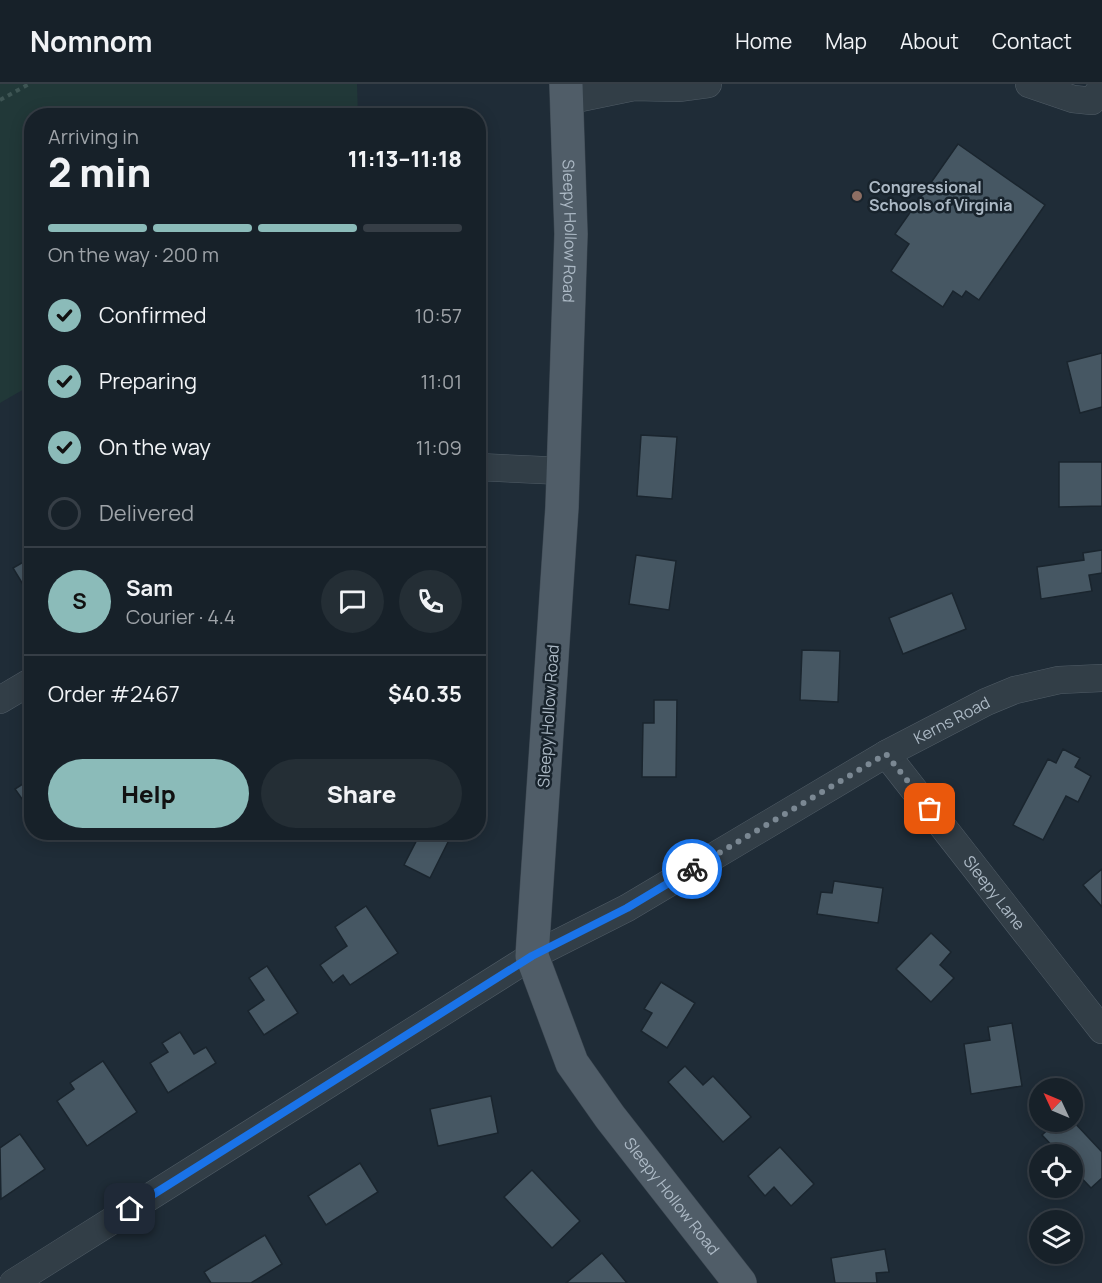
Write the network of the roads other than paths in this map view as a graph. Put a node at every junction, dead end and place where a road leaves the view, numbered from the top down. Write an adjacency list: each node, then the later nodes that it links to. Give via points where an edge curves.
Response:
1 (708, 84): 4 (street)
2 (1029, 84): 3 (street, via 1073,99 1092,101)
3 (1102, 87)
4 (566, 92): 6 (main road, Sleepy Hollow Road, via 571,234)
5 (486, 467): 6 (street)
6 (563, 471): 11 (main road, Sleepy Hollow Road)
7 (1102, 678): 10 (street, Kerns Road, via 1059,680 1015,690)
8 (24, 686): 9 (street)
9 (0, 700)
10 (886, 754): 11 (street, Kerns Road, via 627,908); 12 (street, Sleepy Lane)
11 (532, 956): 13 (street, Kerns Road); 14 (main road, Sleepy Hollow Road, via 572,1063)
12 (1102, 1030)
13 (13, 1283)
14 (740, 1283)

